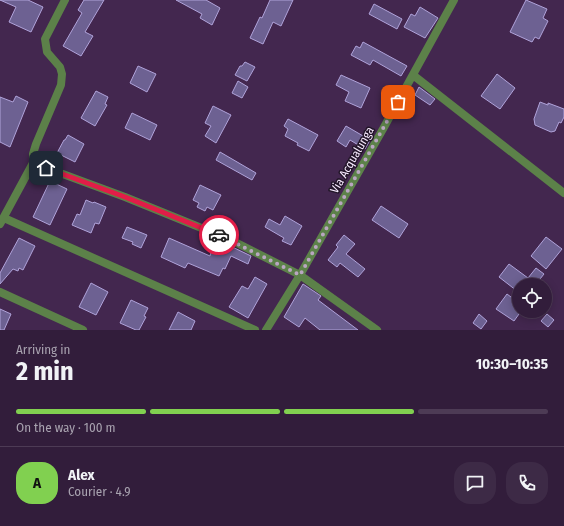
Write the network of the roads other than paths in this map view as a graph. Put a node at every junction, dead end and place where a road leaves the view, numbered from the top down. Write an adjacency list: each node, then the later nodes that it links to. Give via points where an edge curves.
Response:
1 (65, 0): 4 (street, via 45,39 47,52 60,67 62,85 36,144)
2 (454, 0): 3 (street, Via Acqualunga)
3 (413, 75): 5 (street); 7 (street, Via Acqualunga)
4 (33, 163): 6 (street); 7 (street, via 231,240)
5 (564, 193)
6 (2, 221): 10 (street)
7 (300, 275): 11 (street, Via Acqualunga); 12 (street)
8 (0, 292): 9 (street)
9 (83, 330)
10 (255, 330)
11 (266, 330)
12 (377, 330)

